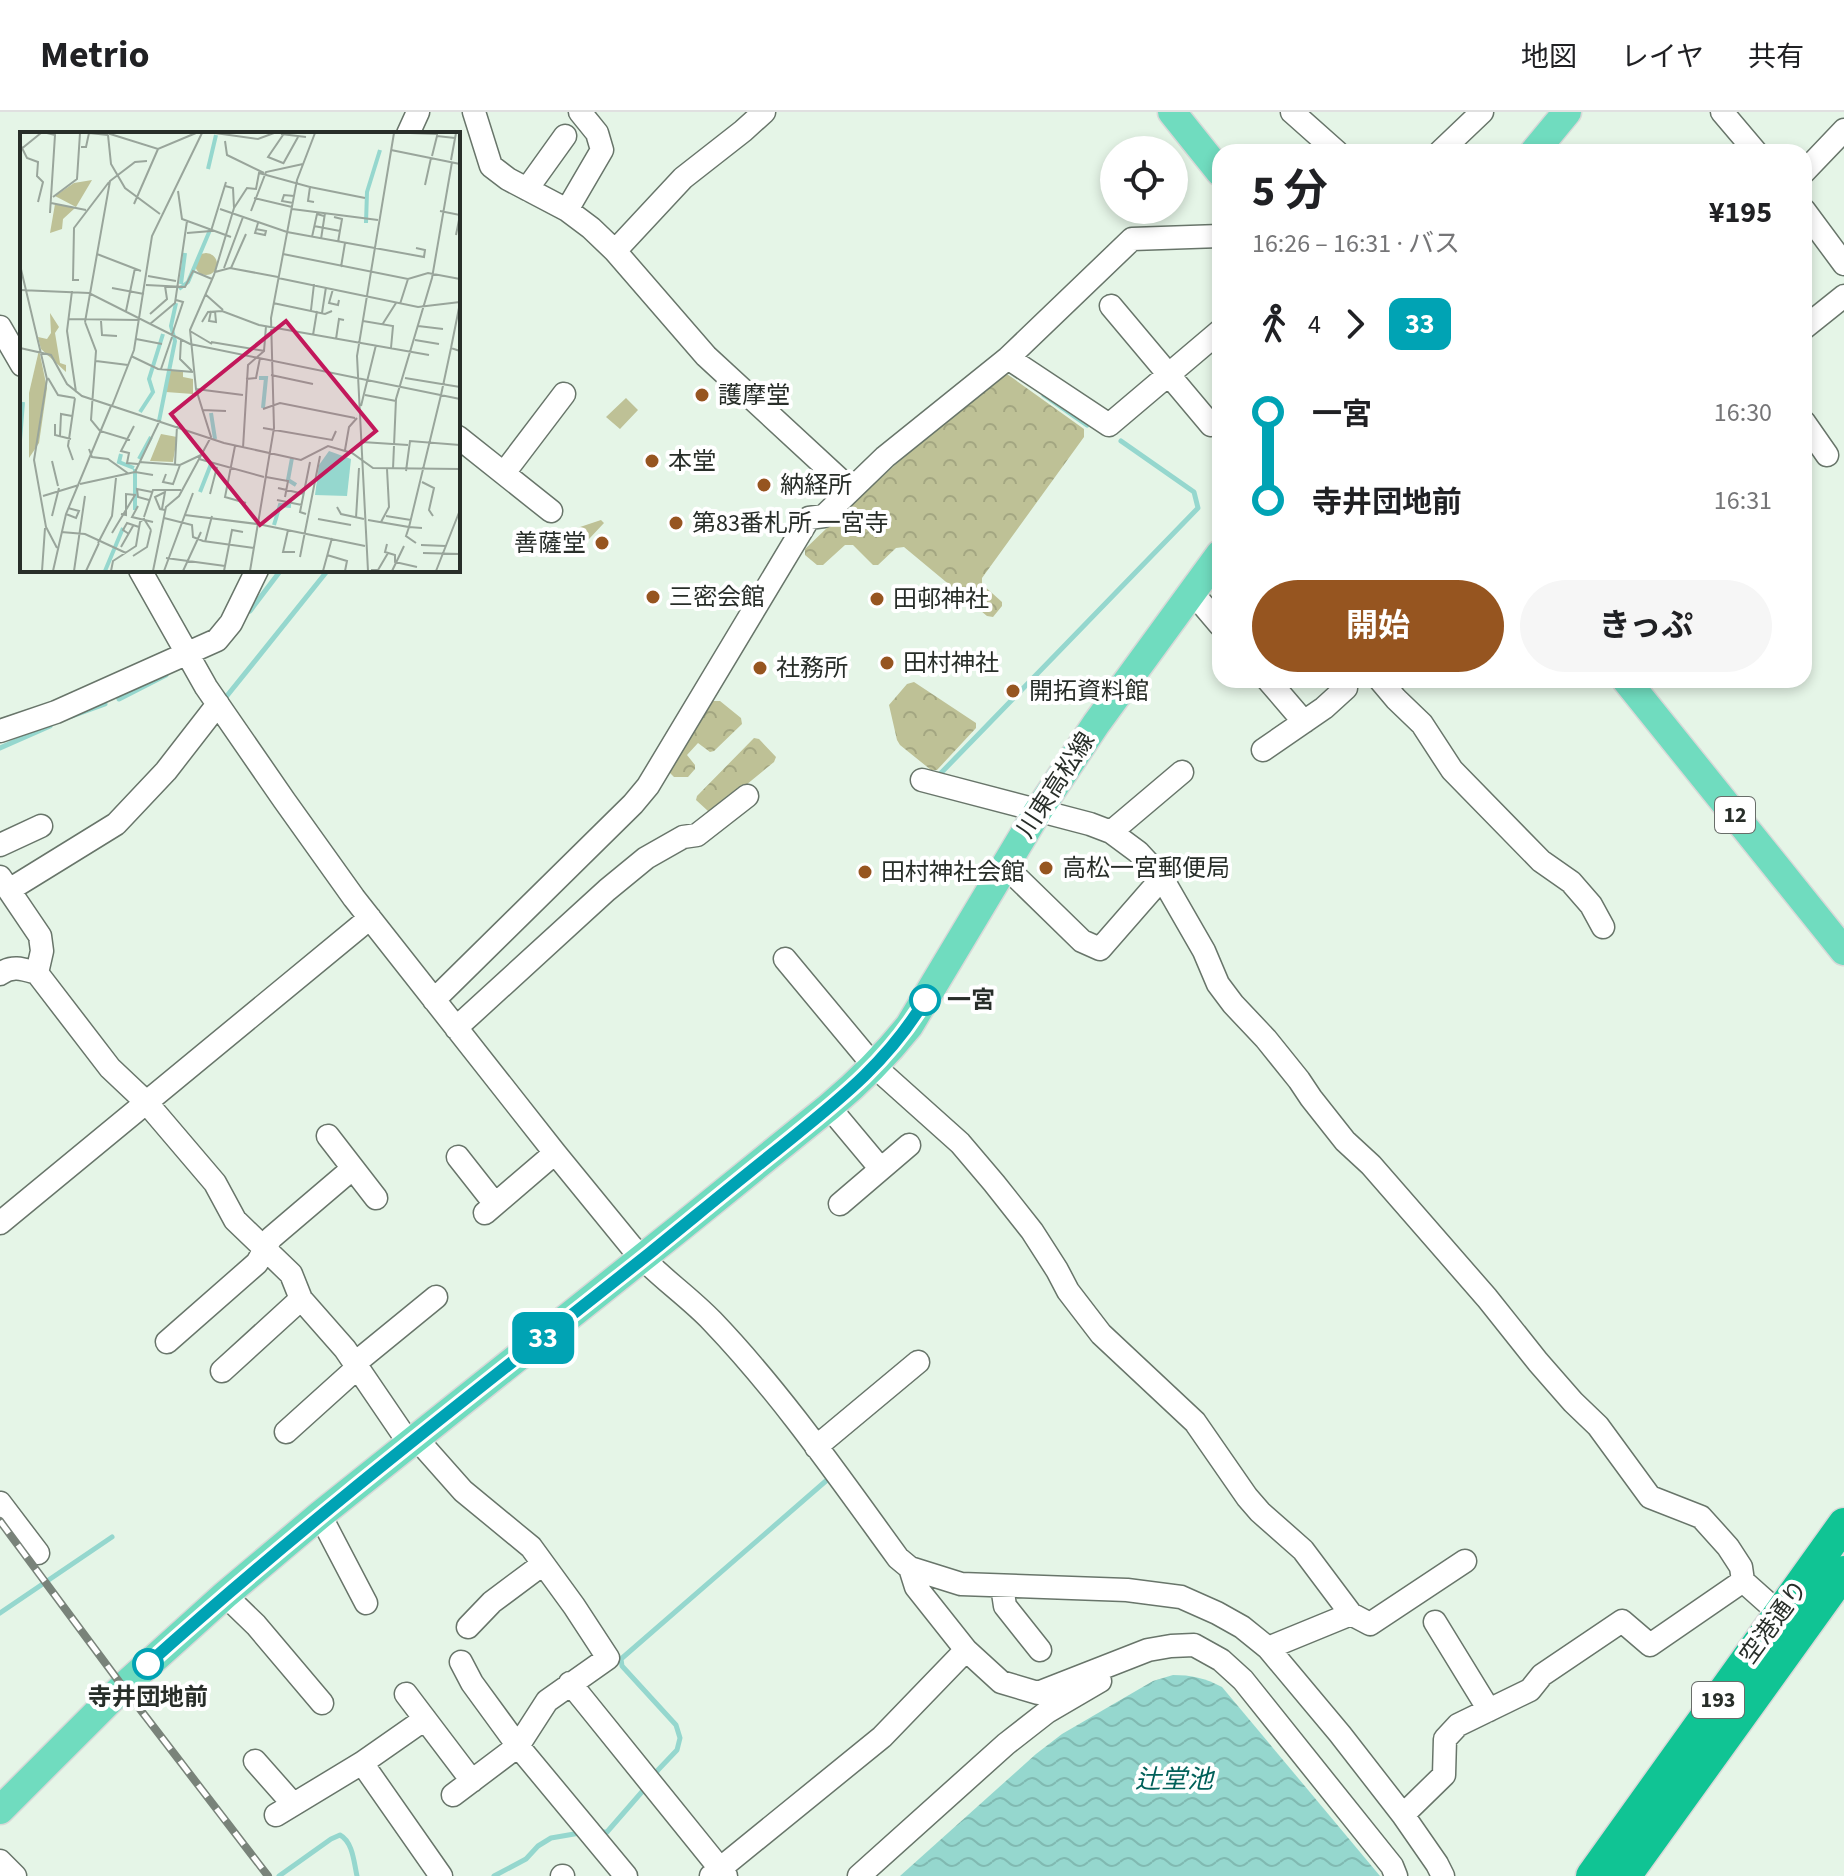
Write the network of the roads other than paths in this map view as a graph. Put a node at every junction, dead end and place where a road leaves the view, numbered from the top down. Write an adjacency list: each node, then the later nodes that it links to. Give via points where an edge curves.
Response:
1 (418, 112): 11 (street)
2 (474, 112): 19 (street, via 491,166)
3 (580, 112): 20 (street, via 597,133 602,150)
4 (764, 112): 23 (street, via 683,178)
5 (1172, 112): 17 (main road)
6 (1292, 112): 13 (street)
7 (1482, 112): 14 (street)
8 (1567, 112): 15 (main road)
9 (1722, 112): 16 (street)
10 (1844, 130): 18 (street)
11 (409, 132)
12 (565, 136): 19 (street)
13 (1328, 144)
14 (1448, 144)
15 (1541, 144)
16 (1749, 144)
17 (1212, 162)
18 (1812, 164)
19 (527, 189): 20 (street)
20 (567, 210): 23 (street)
21 (1812, 221): 24 (street)
22 (1212, 236): 30 (street, via 1132,239)
23 (615, 251): 39 (street, via 706,356)
24 (1844, 264)
25 (1844, 296): 27 (street)
26 (1111, 306): 32 (street)
27 (1812, 322)
28 (0, 327): 31 (street)
29 (1212, 338): 32 (street)
30 (1008, 358): 32 (street, via 1109,425); 39 (street)
31 (20, 362)
32 (1170, 376): 34 (street)
33 (564, 394): 38 (street)
34 (1211, 425)
35 (1812, 433): 37 (street)
36 (460, 439): 38 (street)
37 (1827, 455)
38 (504, 473): 40 (street)
39 (850, 489): 71 (street, via 824,516 809,518 648,786)
40 (551, 511)
41 (1212, 565): 44 (main road, 川東高松線)
42 (141, 572): 46 (street)
43 (256, 572): 46 (street, via 217,640)
44 (1192, 592): 45 (street); 58 (main road, 川東高松線)
45 (1212, 616)
46 (188, 652): 51 (street); 53 (street, via 56,712)
47 (1280, 688): 52 (street)
48 (1346, 688): 52 (street)
49 (1387, 688): 66 (street, via 1422,724 1452,770 1541,861 1571,882)
50 (1632, 688): 67 (main road, 12)
51 (218, 704): 64 (street, via 116,824); 65 (street)
52 (1304, 722): 54 (street)
53 (0, 731)
54 (1263, 750)
55 (1182, 772): 60 (street)
56 (922, 780): 58 (street)
57 (747, 796): 72 (street, via 697,835 646,858)
58 (1038, 811): 60 (street); 62 (main road, 川東高松線)
59 (41, 826): 61 (street)
60 (1111, 832): 63 (street)
61 (0, 845)
62 (1005, 866): 63 (street, via 1082,941 1100,949); 73 (main road, 川東高松線, via 909,1026)
63 (1162, 878): 104 (street, via 1218,984 1345,1141 1598,1426 1650,1497 1701,1517 1728,1547)
64 (4, 884): 69 (street, via 40,936)
65 (370, 918): 71 (street); 74 (street)
66 (1603, 927)
67 (1844, 951)
68 (785, 959): 73 (street)
69 (37, 973): 70 (street, via 16,968); 74 (street, via 110,1068)
70 (0, 974)
71 (434, 1000): 72 (street)
72 (456, 1028): 78 (street)
73 (874, 1066): 75 (main road, 川東高松線); 108 (street, via 960,1143 1032,1231 1101,1334 1195,1422 1247,1497 1303,1550)
74 (146, 1102): 84 (street); 85 (street, via 215,1183 235,1220)
75 (829, 1107): 80 (street); 86 (main road, 川東高松線)
76 (328, 1136): 81 (street)
77 (909, 1145): 80 (street)
78 (555, 1153): 79 (street, via 490,1208); 86 (street)
79 (458, 1157)
80 (880, 1168): 83 (street)
81 (352, 1169): 82 (street); 85 (street, via 271,1238)
82 (376, 1198)
83 (840, 1204)
84 (0, 1223)
85 (265, 1249): 88 (street, via 291,1274); 89 (street, via 257,1263)
86 (642, 1259): 94 (main road, 川東高松線); 95 (street, via 711,1320)
87 (436, 1297): 91 (street)
88 (301, 1299): 91 (street); 92 (street)
89 (167, 1342)
90 (918, 1362): 95 (street)
91 (356, 1366): 93 (street); 94 (street)
92 (222, 1371)
93 (286, 1432)
94 (412, 1440): 97 (main road, 川東高松線); 101 (street, via 531,1547)
95 (816, 1447): 102 (street)
96 (0, 1503): 99 (street)
97 (320, 1515): 106 (main road, 川東高松線); 107 (street)
98 (1844, 1524): 109 (highway, 空港通り / 193)
99 (38, 1553)
100 (1465, 1561): 108 (street, via 1370,1624)
101 (543, 1564): 111 (street); 117 (street, via 608,1658)
102 (910, 1568): 105 (street, via 961,1584); 113 (street, via 916,1587)
103 (1844, 1572): 131 (highway, 空港通り / 193)
104 (1743, 1581): 109 (street); 120 (street, via 1650,1645 1622,1621 1542,1675 1530,1690)
105 (1002, 1586): 112 (street, via 1181,1597 1242,1627); 114 (street, via 1005,1606)
106 (225, 1595): 119 (street); 127 (main road, 川東高松線)
107 (366, 1603)
108 (1351, 1614): 112 (street)
109 (1780, 1614): 138 (highway, 空港通り / 193)
110 (1435, 1622): 120 (street)
111 (468, 1627)
112 (1268, 1648): 128 (street)
113 (966, 1650): 116 (street, via 1001,1682 1038,1693); 130 (street, via 882,1737)
114 (1040, 1650)
115 (461, 1662): 122 (street)
116 (1112, 1666): 135 (street, via 1104,1679 1047,1712 1006,1744); 136 (street, via 1148,1650 1183,1645 1194,1645 1221,1660 1243,1680)
117 (570, 1683): 122 (street, via 547,1701); 130 (street)
118 (406, 1694): 121 (street)
119 (322, 1703)
120 (1489, 1710): 128 (street, via 1458,1725 1445,1739 1444,1775)
121 (425, 1719): 124 (street); 125 (street)
122 (518, 1746): 125 (street); 134 (street)
123 (255, 1761): 124 (street, via 284,1810)
124 (362, 1763): 133 (street)
125 (472, 1781): 126 (street)
126 (453, 1795)
127 (0, 1810)
128 (1403, 1815): 137 (street)
129 (0, 1861): 132 (street)
130 (719, 1874)
131 (1627, 1875)
132 (15, 1876)
133 (441, 1876)
134 (626, 1876)
135 (859, 1876)
136 (1396, 1876)
137 (1443, 1876)
138 (1592, 1876)

